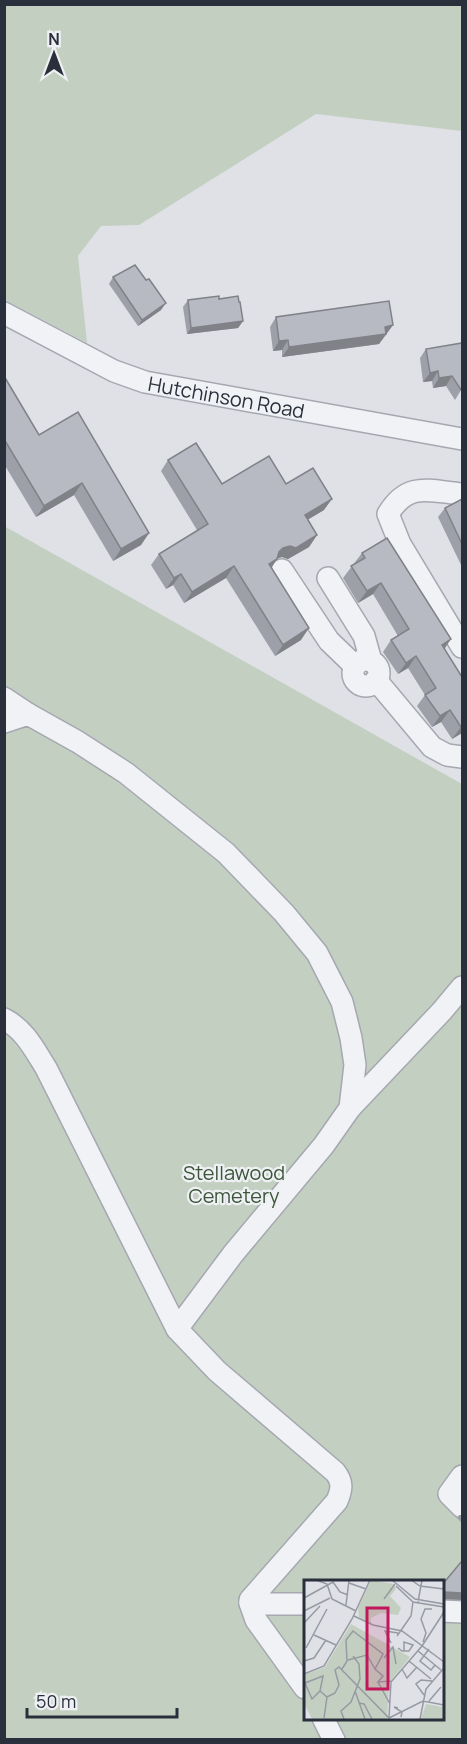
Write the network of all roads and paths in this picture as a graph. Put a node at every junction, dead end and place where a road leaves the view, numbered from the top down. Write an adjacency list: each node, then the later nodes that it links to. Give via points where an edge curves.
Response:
1 (4, 313): 2 (street, Hutchinson Road, via 114,371 145,382)
2 (462, 439)
3 (462, 494): 6 (street, via 414,490 396,502 388,514 400,544)
4 (282, 570): 7 (street, via 329,641)
5 (328, 578): 7 (street, via 364,636)
6 (462, 647)
7 (367, 669): 11 (street, via 432,747)
8 (4, 698): 9 (street)
9 (28, 714): 10 (street); 14 (street, via 126,773 226,853 317,953 342,1002 351,1038 355,1065)
10 (4, 722)
11 (462, 757)
12 (462, 987): 14 (street)
13 (4, 1019): 15 (street, via 27,1037 46,1068)
14 (350, 1108): 15 (street)
15 (177, 1329): 18 (street, via 217,1371 340,1479 337,1501)
16 (462, 1476): 17 (street, via 449,1494)
17 (462, 1507)
18 (250, 1603): 19 (street); 22 (street, via 256,1620)
19 (304, 1604)
20 (443, 1611): 21 (street)
21 (462, 1612)
22 (304, 1687)
23 (324, 1720): 24 (street)
24 (334, 1740)

